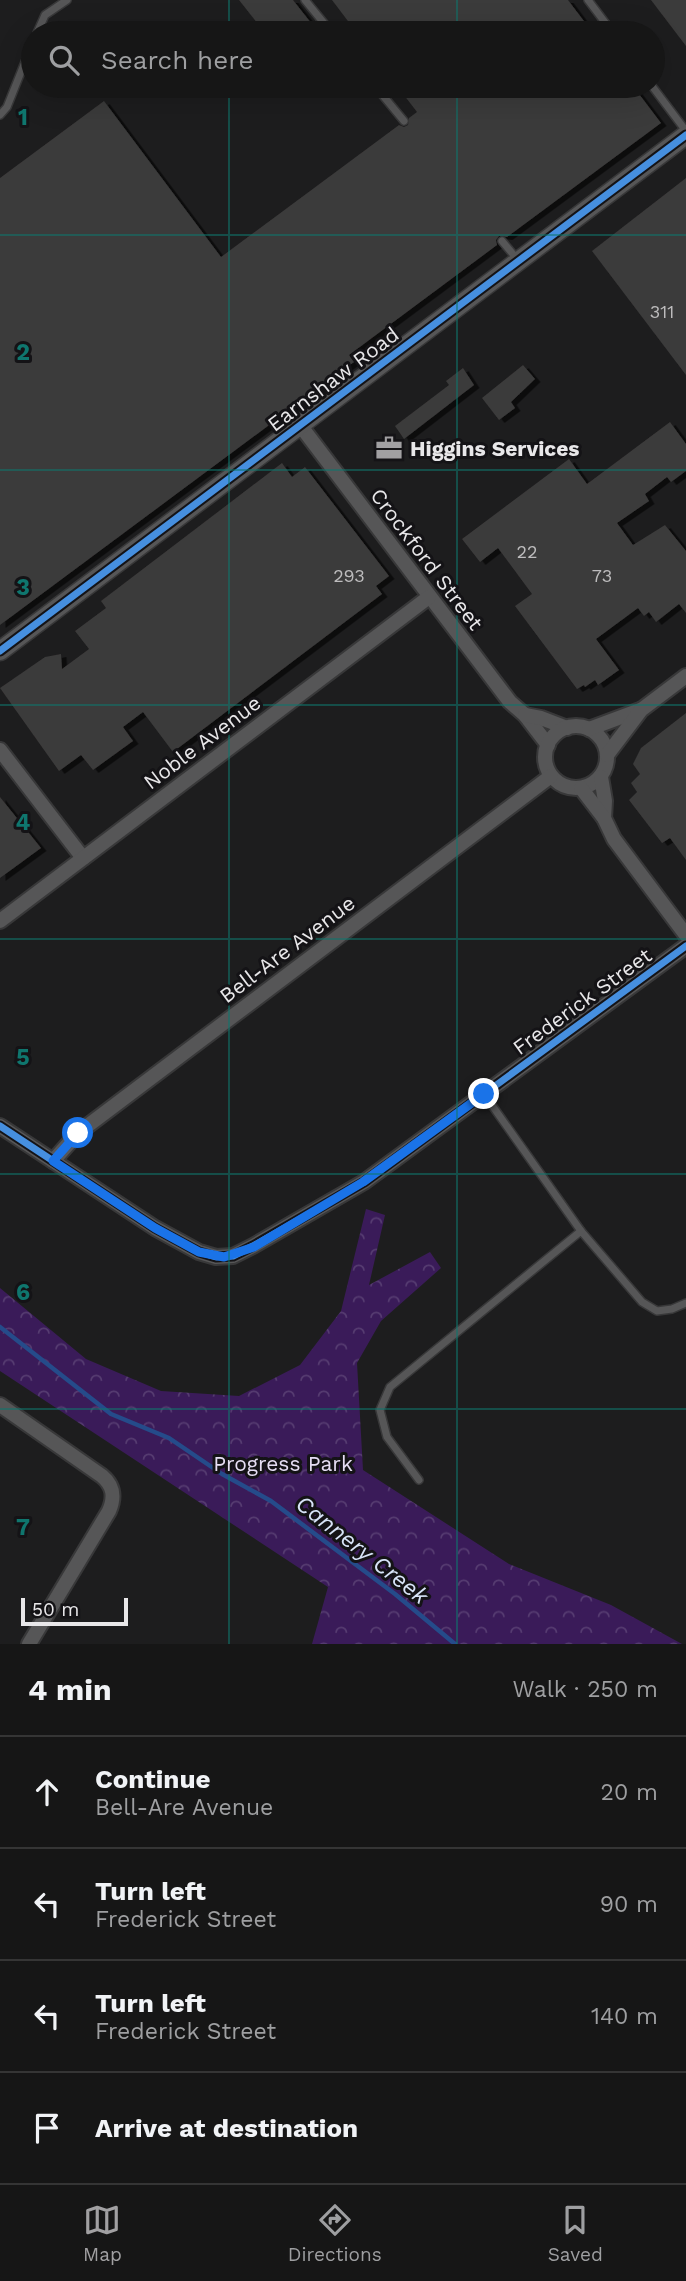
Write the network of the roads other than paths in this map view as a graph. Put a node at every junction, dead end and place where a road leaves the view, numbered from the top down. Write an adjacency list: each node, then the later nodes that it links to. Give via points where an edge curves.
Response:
1 (67, 0): 4 (lane)
2 (305, 0): 5 (lane)
3 (588, 0): 6 (lane)
4 (42, 21)
5 (322, 21)
6 (604, 21)
7 (21, 72): 10 (lane)
8 (385, 98): 11 (lane)
9 (661, 98): 12 (lane)
10 (0, 115)
11 (404, 121)
12 (686, 133): 14 (street, Earnshaw Road)
13 (502, 241): 14 (lane)
14 (519, 261): 15 (street, Earnshaw Road)
15 (300, 425): 16 (street, Crockford Street); 17 (street, Earnshaw Road)
16 (429, 597): 20 (street, Crockford Street); 30 (street, Noble Avenue)
17 (0, 651)
18 (686, 676): 19 (street)
19 (641, 710): 22 (street); 25 (street)
20 (525, 715): 21 (street, Crockford Street); 23 (street, Crockford Street)
21 (566, 728): 22 (street); 23 (street)
22 (590, 729): 25 (street, via 602,740)
23 (548, 745): 26 (street, via 545,761)
24 (0, 750): 30 (street)
25 (607, 755): 27 (street)
26 (551, 776): 28 (street, via 564,786); 36 (street, Bell-Are Avenue, via 78,1133)
27 (601, 776): 28 (street); 29 (street)
28 (581, 788): 29 (street)
29 (604, 818): 32 (street, via 614,839)
30 (83, 858): 31 (street, Noble Avenue)
31 (0, 921)
32 (686, 935)
33 (686, 946): 34 (street, Frederick Street)
34 (484, 1094): 36 (street, Frederick Street, via 363,1182 254,1247 224,1257 199,1252 155,1228); 37 (lane)
35 (0, 1126): 36 (street, Frederick Street)
36 (53, 1161)
37 (581, 1231): 38 (lane, via 642,1302 657,1311); 40 (lane, via 390,1387 380,1410 387,1437)
38 (686, 1303)
39 (0, 1405): 41 (street, via 102,1476 113,1492 109,1511)
40 (419, 1480)
41 (29, 1644)

